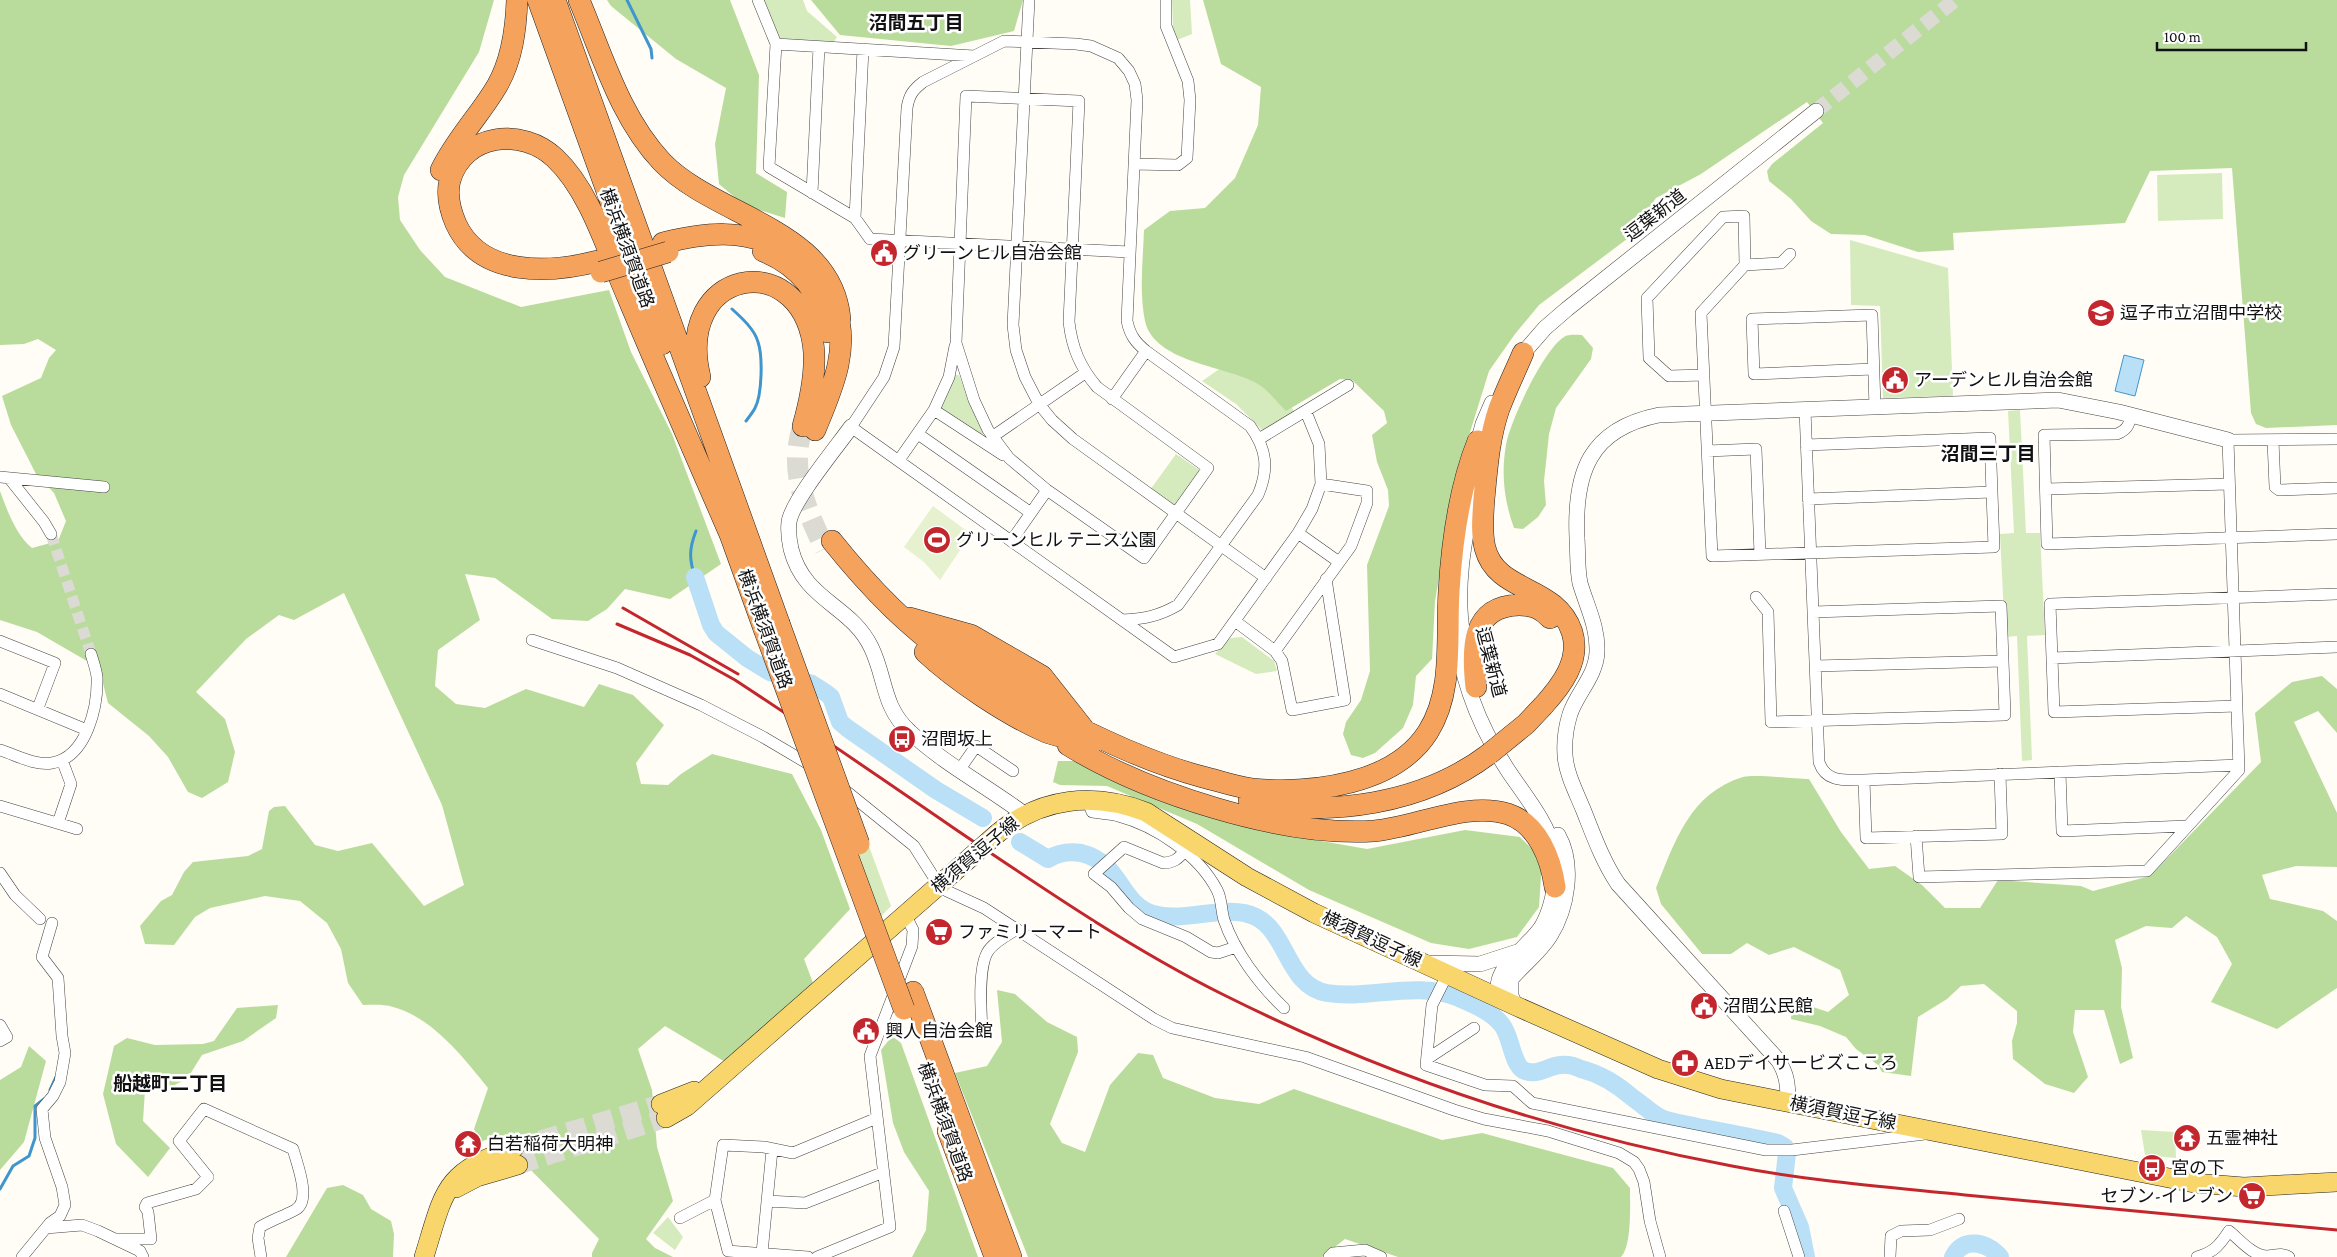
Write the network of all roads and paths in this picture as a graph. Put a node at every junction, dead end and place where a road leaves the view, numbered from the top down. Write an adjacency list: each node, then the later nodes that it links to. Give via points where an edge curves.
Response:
1 (517, 0): 26 (highway, via 515,30 504,71 441,170 437,190 440,215 464,253 478,264 505,275 556,280)
2 (538, 0): 71 (highway, 横浜横須賀道路)
3 (555, 0): 86 (highway, 横浜横須賀道路)
4 (579, 0): 27 (highway, via 622,102 649,146 693,188 782,236 816,262 836,293)
5 (758, 0): 9 (street)
6 (1029, 0): 8 (street)
7 (1166, 0): 15 (street, via 1166,26 1185,72 1189,91 1187,158 1178,165)
8 (1026, 42): 12 (street, via 1004,41); 13 (street); 15 (street, via 1091,46 1118,58 1135,84)
9 (776, 44): 10 (street); 16 (street, via 769,167)
10 (819, 47): 11 (street); 16 (street)
11 (863, 49): 12 (street); 17 (street)
12 (976, 56): 18 (street, via 923,82 909,97)
13 (1023, 98): 19 (street, via 966,96); 20 (street); 22 (street, via 1079,101)
14 (1816, 111): 30 (street, 逗葉新道, via 1567,309)
15 (1134, 164): 23 (street)
16 (812, 193): 17 (street)
17 (855, 218): 18 (street, via 870,239)
18 (900, 240): 19 (street); 44 (street, via 891,362)
19 (960, 243): 20 (street); 28 (street)
20 (1016, 246): 22 (street); 36 (street, via 1013,325 1016,350)
21 (666, 247): 26 (highway, bridge); 27 (highway, via 692,236 727,234 774,244 797,257 815,274); 43 (highway, via 749,247 784,261 804,279 821,306 829,340 827,368)
22 (1071, 248): 23 (street); 32 (street, via 1069,322 1076,357)
23 (1129, 252): 29 (street, via 1128,326 1134,341)
24 (1790, 254): 25 (street, via 1781,263)
25 (1745, 264): 33 (street, via 1701,313); 33 (street, via 1744,216 1722,216 1647,298 1649,358 1668,376)
26 (599, 266): 71 (highway, via 528,269 503,263 475,249 458,230 449,206 449,184 457,166 468,152 478,146 498,138 511,138 542,148 571,176 603,240)
27 (840, 318): 43 (highway, via 842,343 838,367)
28 (956, 343): 38 (street, via 949,377); 46 (street, via 974,400)
29 (1146, 351): 35 (street); 48 (street, via 1250,426)
30 (1523, 353): 50 (street, 逗葉新道, via 1500,387); 97 (street, 逗葉新道, via 1487,429 1466,533 1461,611 1466,652); 99 (highway, via 1492,432 1483,534 1493,566 1512,582 1552,603 1569,624 1574,646 1569,671 1560,687)
31 (1873, 369): 31 (street, via 1872,315 1752,320 1754,374); 37 (street)
32 (1085, 373): 35 (street); 36 (street)
33 (1704, 375): 41 (street)
34 (1348, 385): 40 (street)
35 (1112, 399): 66 (street, via 1208,468)
36 (1039, 404): 46 (street); 66 (street, via 1073,439)
37 (1875, 407): 39 (street); 42 (street, via 2058,400)
38 (934, 410): 45 (street); 54 (street)
39 (1805, 410): 41 (street); 52 (street)
40 (1306, 412): 48 (street); 57 (street, via 1319,444)
41 (1706, 414): 53 (street); 145 (street, via 1638,419 1602,442 1580,479 1577,496 1580,582 1597,634 1597,654 1592,672 1571,712 1565,756 1570,778 1606,867 1778,1060 1788,1082)
42 (2131, 416): 49 (street); 61 (street, via 2129,425 2118,434 2044,435)
43 (809, 421): 86 (highway, via 813,344 799,306 785,293 766,283 748,282 728,288 713,299 702,315 696,338 697,362 704,398)
44 (851, 427): 55 (street); 110 (street, via 793,509 788,530 792,554 812,588 866,638 875,655 886,698 901,724)
45 (918, 434): 55 (street); 65 (street)
46 (992, 437): 54 (street)
47 (2337, 438): 51 (street)
48 (1259, 439): 74 (street, via 1266,466 1264,481 1258,495)
49 (2228, 440): 51 (street); 58 (street)
50 (1478, 441): 115 (highway, via 1468,466 1452,560 1448,652 1443,691 1434,722 1408,756 1386,770 1360,780 1318,788); 126 (street, 逗葉新道, via 1456,562 1455,597 1460,654 1471,697 1484,728 1552,843)
51 (2273, 441): 60 (street, via 2275,487 2279,490)
52 (1806, 445): 63 (street, via 1990,438); 64 (street)
53 (1707, 451): 76 (street, via 1712,556); 76 (street, via 1756,449)
54 (1008, 458): 62 (street)
55 (899, 460): 72 (street)
56 (4, 478): 59 (street); 68 (street)
57 (1320, 484): 67 (street, via 1312,509); 77 (street, via 1367,491 1367,504 1359,527)
58 (2229, 484): 61 (street); 70 (street)
59 (104, 487)
60 (2337, 488)
61 (2046, 489): 70 (street, via 2047,544)
62 (1047, 490): 65 (street); 66 (street, via 1144,558)
63 (1992, 492): 64 (street); 75 (street, via 1994,547)
64 (1808, 499): 75 (street)
65 (1031, 513): 72 (street)
66 (1176, 513): 74 (street)
67 (1298, 533): 77 (street); 78 (street)
68 (51, 534)
69 (2337, 534): 70 (street)
70 (2232, 538): 82 (street)
71 (732, 539): 86 (highway, 横浜横須賀道路)
72 (1012, 540): 84 (street)
73 (828, 545): 87 (highway)
74 (1222, 546): 78 (street); 84 (street, via 1178,605 1148,618)
75 (1811, 553): 76 (street); 83 (street)
76 (1760, 554)
77 (1339, 562): 79 (street)
78 (1266, 578): 85 (street)
79 (1326, 579): 92 (street); 92 (street, via 1345,700 1292,710 1282,661)
80 (2337, 594): 82 (street)
81 (1756, 597): 103 (street, via 1768,612 1771,722)
82 (2234, 598): 91 (street); 94 (street, via 2050,604)
83 (1813, 612): 95 (street, via 2001,606); 96 (street)
84 (1122, 620): 85 (street, via 1174,657 1218,644)
85 (1235, 621): 92 (street)
86 (772, 626): 137 (highway, 横浜横須賀道路, bridge)
87 (914, 627): 102 (highway, via 982,677); 102 (highway, via 946,628 971,634 1042,676); 104 (highway, via 1045,698)
88 (532, 640): 125 (street, via 617,668 701,705 804,760 914,846)
89 (0, 641): 101 (street, via 55,663)
90 (2337, 647): 91 (street)
91 (2235, 650): 94 (street); 100 (street)
92 (1275, 651)
93 (91, 654): 105 (street, via 97,675 96,702)
94 (2052, 658): 100 (street, via 2054,712)
95 (2002, 661): 96 (street); 103 (street, via 2005,715)
96 (1815, 666): 103 (street)
97 (1476, 687): 99 (highway, via 1473,656 1480,626 1485,619 1502,608 1527,605 1539,608 1559,629 1562,642 1558,669); 132 (street, 逗葉新道, via 1500,741 1560,839 1566,859 1563,907 1550,937)
98 (0, 694): 101 (street)
99 (1540, 703): 107 (highway, bridge, via 1526,724)
100 (2237, 706): 109 (street)
101 (38, 708): 105 (street)
102 (1053, 715): 104 (highway); 107 (highway, via 1084,743 1132,763 1254,801 1307,807 1355,805 1408,794 1458,773); 126 (highway, via 1091,759 1158,788 1224,810 1290,826 1357,832 1406,827 1471,811 1488,810 1511,815 1528,827 1541,843)
103 (1817, 720): 114 (street, via 1821,770 1836,780)
104 (1079, 729): 115 (highway, via 1175,768)
105 (87, 730): 108 (street, via 77,748)
106 (0, 750): 108 (street, via 38,763)
107 (1487, 750): 115 (highway, via 1421,780 1368,794 1304,798)
108 (62, 760): 119 (street, via 71,784)
109 (2239, 765): 112 (street); 120 (street, via 2239,770)
110 (960, 768): 111 (street, via 976,746); 118 (street)
111 (1014, 772)
112 (2060, 772): 113 (street); 120 (street, via 2062,831)
113 (2000, 774): 114 (street); 122 (street, via 2002,834)
114 (1864, 780): 122 (street, via 1866,838)
115 (1250, 789)
116 (1087, 800): 118 (main road, 横須賀逗子線, via 1053,804); 123 (street, via 1092,812 1118,815 1134,821); 133 (main road, 横須賀逗子線, via 1120,803 1146,812 1277,894)
117 (0, 806): 119 (street)
118 (1024, 814): 125 (main road, 横須賀逗子線, bridge)
119 (58, 823): 121 (street)
120 (2187, 826): 122 (street, via 2147,871 1919,878)
121 (77, 828)
122 (1916, 836)
123 (1184, 852): 131 (street, via 1218,890 1222,914); 131 (street, via 1177,860 1163,863 1124,847 1094,874 1112,887 1142,919 1186,937 1211,952)
124 (0, 873): 128 (street, via 15,895)
125 (943, 882): 127 (main road, 横須賀逗子線); 130 (street, via 947,891)
126 (1555, 887): 132 (street, 逗葉新道, via 1544,924)
127 (905, 914): 146 (main road, 横須賀逗子線, via 731,1068); 147 (street, via 913,930 912,946 870,1051)
128 (40, 919)
129 (52, 923): 158 (street, via 42,957 58,978 65,1053 60,1082 42,1109 45,1138 65,1205 60,1216)
130 (1018, 929): 142 (street, via 986,953); 171 (street, via 1172,1028 1305,1057 1454,1110 1548,1131 1619,1153 1639,1169)
131 (1236, 947): 139 (street)
132 (1525, 955): 133 (street, via 1480,964); 134 (street); 138 (street, via 1510,983)
133 (1420, 962): 135 (main road, 横須賀逗子線)
134 (1500, 975): 136 (street); 138 (street, via 1498,989)
135 (1445, 979): 136 (main road, 横須賀逗子線); 144 (street, via 1433,1002)
136 (1466, 984): 138 (main road, 横須賀逗子線)
137 (908, 1001): 167 (highway, 横浜横須賀道路); 168 (highway, 横浜横須賀道路)
138 (1509, 1003): 145 (main road, 横須賀逗子線, via 1672,1074 1721,1089)
139 (1284, 1008)
140 (0, 1025): 143 (street, via 7,1037)
141 (1474, 1028): 144 (street)
142 (982, 1030)
143 (0, 1041)
144 (1427, 1059): 148 (street, via 1426,1065 1486,1085 1513,1086 1532,1103 1766,1150 1792,1150)
145 (1788, 1102): 148 (main road, 横須賀逗子線)
146 (664, 1111)
147 (877, 1118): 149 (street, via 793,1153); 151 (street)
148 (1937, 1132): 152 (main road, 横須賀逗子線, via 2194,1183 2235,1187)
149 (772, 1150): 153 (street, via 723,1145); 154 (street)
150 (516, 1156): 164 (main road, via 474,1164 451,1183 441,1203)
151 (884, 1172): 154 (street, via 805,1204); 166 (street, via 890,1227)
152 (2337, 1182)
153 (715, 1200): 156 (street); 160 (street, via 728,1251)
154 (767, 1201): 160 (street)
155 (1784, 1211): 172 (street)
156 (680, 1218)
157 (1959, 1219): 173 (street, via 1925,1231 1896,1232 1892,1236)
158 (46, 1228): 159 (street, via 82,1225); 161 (street)
159 (116, 1239): 162 (street, via 140,1251); 163 (street, via 151,1238 147,1203 196,1189 208,1177 179,1140 204,1109 293,1149 305,1195 298,1209 260,1227)
160 (762, 1253): 165 (street)
161 (22, 1257)
162 (143, 1257)
163 (261, 1257)
164 (424, 1257)
165 (808, 1257)
166 (817, 1257)
167 (995, 1257)
168 (1011, 1257)
169 (1330, 1257): 170 (street, via 1333,1253 1366,1250)
170 (1381, 1257)
171 (1660, 1257)
172 (1799, 1257)
173 (1890, 1257)
174 (2197, 1257): 175 (street, via 2211,1253 2221,1245 2229,1231 2257,1254 2282,1253)
175 (2289, 1257)

